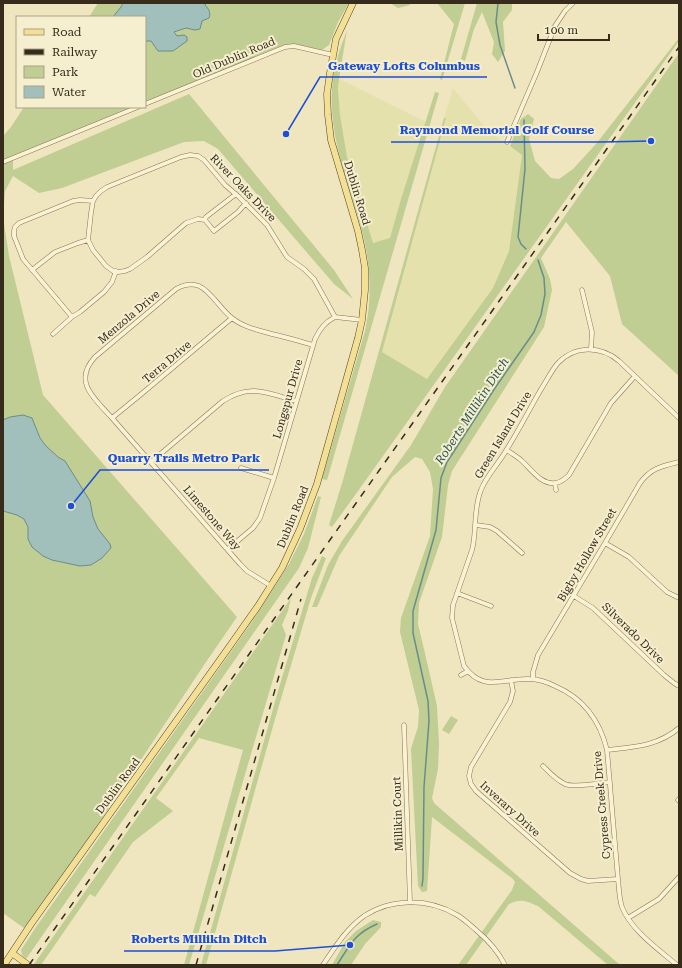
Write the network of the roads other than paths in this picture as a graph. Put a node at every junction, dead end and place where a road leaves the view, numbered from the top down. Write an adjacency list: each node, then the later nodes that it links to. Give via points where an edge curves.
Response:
1 (353, 3): 3 (main road, Dublin Road, via 336,39)
2 (573, 3): 6 (street, via 555,26)
3 (333, 56): 4 (street, Old Dublin Road, via 294,46 285,47); 19 (main road, Dublin Road, via 328,115 332,140 362,250 365,290)
4 (146, 104)
5 (136, 108): 7 (street)
6 (507, 142)
7 (3, 162)
8 (236, 194): 9 (street, River Oaks Drive, via 201,157 190,155 107,187); 10 (street, River Oaks Drive); 11 (street)
9 (93, 201): 12 (street); 13 (street, via 73,201 19,223 15,227 14,236 23,259)
10 (246, 203): 11 (street, via 214,231); 17 (street, River Oaks Drive, via 268,224 287,258 314,278)
11 (205, 220): 14 (street, via 198,219 186,223 130,269)
12 (88, 240): 13 (street, via 56,252); 14 (street, via 100,259)
13 (32, 270): 16 (street)
14 (116, 271): 16 (street, via 104,292)
15 (582, 290): 22 (street, via 592,332)
16 (72, 317): 20 (street)
17 (335, 317): 19 (street); 21 (street, Longspur Drive, via 324,323)
18 (232, 318): 21 (street, via 253,329); 24 (street, Menzola Drive, via 201,287 180,287 95,357 90,362); 26 (street, Terra Drive)
19 (362, 320): 39 (main road, Dublin Road, via 317,484 288,556)
20 (53, 334)
21 (313, 345): 25 (street, Longspur Drive)
22 (591, 349): 23 (street, via 615,358); 28 (street, Green Island Drive, via 576,351 558,362)
23 (635, 376): 27 (street); 33 (street, via 610,403 569,475)
24 (85, 382): 26 (street, Limestone Way, via 93,398)
25 (296, 401): 29 (street, via 260,391 237,393 223,401); 32 (street, Longspur Drive)
26 (112, 418): 29 (street, Limestone Way)
27 (679, 418)
28 (507, 450): 33 (street, via 536,476 548,483); 35 (street, Green Island Drive, via 481,490)
29 (151, 462): 37 (street, Limestone Way)
30 (679, 462): 36 (street, Bigby Hollow Street, via 658,467 644,477)
31 (241, 468): 32 (street)
32 (274, 478): 37 (street, Longspur Drive, via 256,524)
33 (555, 483): 34 (street)
34 (556, 490)
35 (476, 525): 38 (street, via 497,531); 40 (street, Green Island Drive, via 475,541)
36 (605, 543): 41 (street, Bigby Hollow Street); 42 (street, via 629,556 667,592)
37 (228, 549): 39 (street, Limestone Way, via 247,570)
38 (522, 553)
39 (270, 586): 58 (main road, Dublin Road)
40 (457, 593): 43 (street); 44 (street, Green Island Drive, via 452,618 462,661)
41 (574, 596): 46 (street, Bigby Hollow Street, via 538,655); 48 (street, Silverado Drive, via 593,608)
42 (679, 598)
43 (491, 606)
44 (468, 671): 45 (street); 47 (street, Cypress Creek Drive, via 479,680)
45 (461, 675)
46 (533, 679): 47 (street, Cypress Creek Drive); 51 (street, Cypress Creek Drive, via 568,692 585,706 600,729)
47 (511, 680): 55 (street, Inverary Drive, via 512,697 471,767 471,784 575,876 588,881)
48 (679, 686)
49 (404, 725): 56 (street, Millikin Court)
50 (679, 728): 51 (street, via 672,734 647,745)
51 (607, 750): 53 (street, Cypress Creek Drive)
52 (543, 766): 53 (street, via 566,785)
53 (610, 782): 55 (street, Cypress Creek Drive)
54 (679, 877): 57 (street, via 659,899)
55 (618, 879): 57 (street, Cypress Creek Drive, via 622,906)
56 (410, 902): 61 (street, via 385,906 364,916 345,933); 62 (street, via 434,905 461,918 486,938)
57 (628, 918): 63 (street, Cypress Creek Drive)
58 (12, 953): 59 (main road, Dublin Road); 60 (main road)
59 (4, 965)
60 (28, 965)
61 (323, 965)
62 (504, 965)
63 (677, 965)

